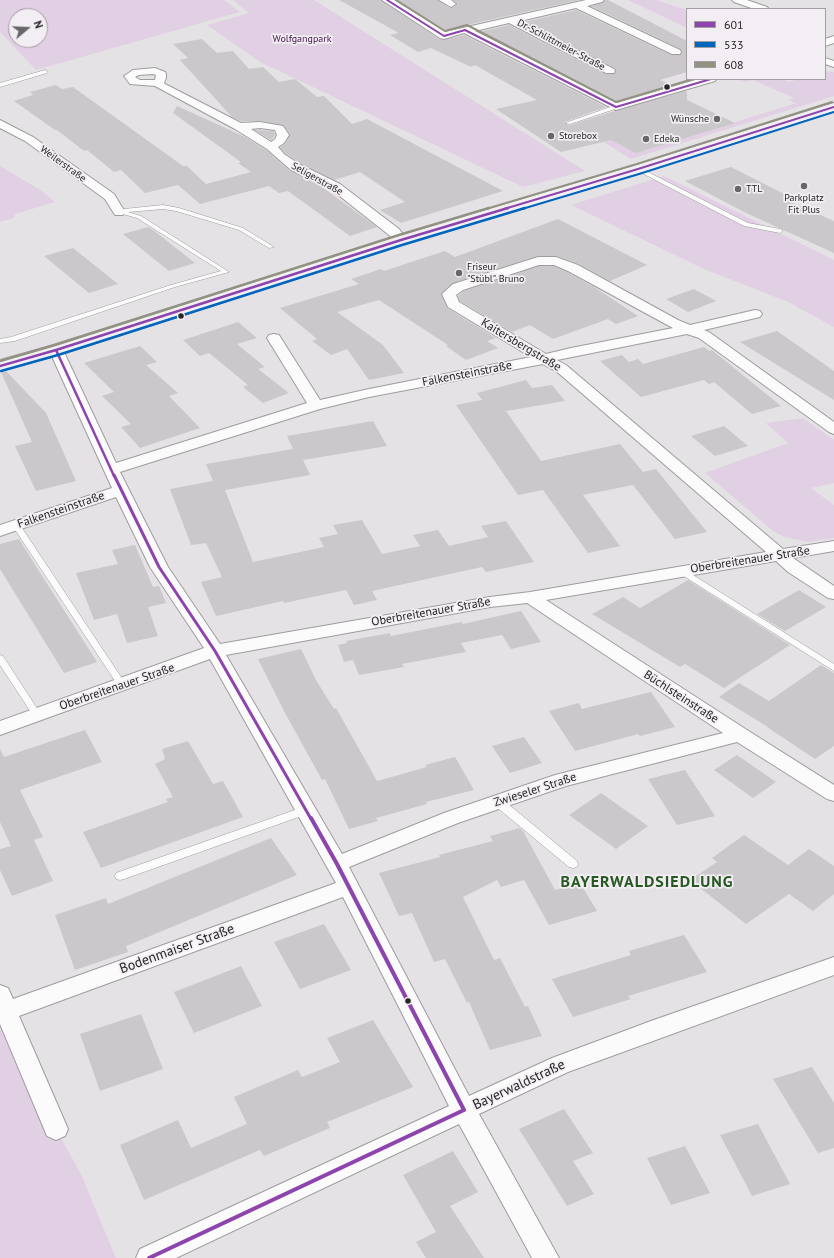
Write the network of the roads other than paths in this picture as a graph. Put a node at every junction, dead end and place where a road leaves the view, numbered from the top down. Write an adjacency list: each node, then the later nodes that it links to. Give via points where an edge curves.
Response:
1 (387, 0): 7 (street, Dr.-Schlittmeier-Straße, via 444,36)
2 (599, 0): 4 (street, Dr.-Schlittmeier-Straße)
3 (737, 0): 5 (street)
4 (578, 5): 6 (street, Dr.-Schlittmeier-Straße); 8 (street)
5 (761, 8)
6 (512, 20): 7 (street, Dr.-Schlittmeier-Straße); 9 (street, Dr.-Schlittmeier-Straße)
7 (465, 30): 14 (street)
8 (676, 52)
9 (610, 71)
10 (45, 72): 13 (lane)
11 (708, 80): 14 (street)
12 (158, 83): 18 (street, Seligerstraße, via 177,96)
13 (0, 85)
14 (616, 107): 17 (lane)
15 (834, 107): 20 (main road)
16 (0, 123): 21 (street, Weilerstraße, via 29,139 110,197)
17 (568, 123)
18 (239, 127): 19 (street, Seligerstraße); 19 (street, via 260,125 279,128 283,135 280,141)
19 (271, 147): 23 (street, Seligerstraße, via 295,167 336,187)
20 (638, 169): 22 (lane, via 746,225); 23 (main road)
21 (119, 212): 24 (lane, via 157,207 177,209 241,228); 28 (lane, via 139,217 226,272 173,286)
22 (780, 231)
23 (401, 240): 29 (main road)
24 (271, 246)
25 (755, 314): 26 (street, Falkensteinstraße)
26 (689, 329): 30 (street, Falkensteinstraße); 30 (street, Kaitersbergstraße, via 556,261 538,261 458,287 449,294 453,304 516,344); 33 (street, via 704,335)
27 (274, 338): 32 (street)
28 (0, 341)
29 (56, 350): 31 (main road); 34 (street)
30 (545, 359): 32 (street, Falkensteinstraße); 39 (street, Kaitersbergstraße, via 561,368)
31 (0, 366)
32 (316, 405): 34 (street, Falkensteinstraße)
33 (834, 429)
34 (111, 470): 35 (street)
35 (121, 490): 36 (street, Falkensteinstraße); 43 (street, via 159,567)
36 (16, 525): 37 (street, Falkensteinstraße); 46 (lane)
37 (0, 531)
38 (834, 546): 39 (street, Oberbreitenauer Straße)
39 (781, 555): 40 (street, Oberbreitenauer Straße); 41 (street, Kaitersbergstraße, via 794,568)
40 (682, 571): 42 (street, Oberbreitenauer Straße); 45 (lane)
41 (834, 594)
42 (530, 597): 43 (street, Oberbreitenauer Straße); 49 (street, Büchlsteinstraße)
43 (215, 651): 46 (street, Oberbreitenauer Straße); 52 (street)
44 (0, 658): 47 (lane)
45 (834, 668)
46 (122, 685): 47 (street, Oberbreitenauer Straße)
47 (37, 715): 48 (street, Oberbreitenauer Straße)
48 (0, 728)
49 (740, 735): 50 (street, Büchlsteinstraße); 51 (street, Zwieseler Straße, via 562,780)
50 (834, 794)
51 (498, 802): 53 (street, Zwieseler Straße); 54 (lane)
52 (306, 810): 53 (street); 55 (lane)
53 (337, 864): 56 (street)
54 (573, 864)
55 (120, 876)
56 (348, 887): 58 (street, Bodenmaiser Straße); 59 (street)
57 (834, 966): 59 (street, Bayerwaldstraße, via 560,1065)
58 (3, 1003): 60 (street, Bodenmaiser Straße)
59 (464, 1110): 61 (street, Bayerwaldstraße); 62 (street)
60 (56, 1129)
61 (149, 1258)
62 (546, 1258)

